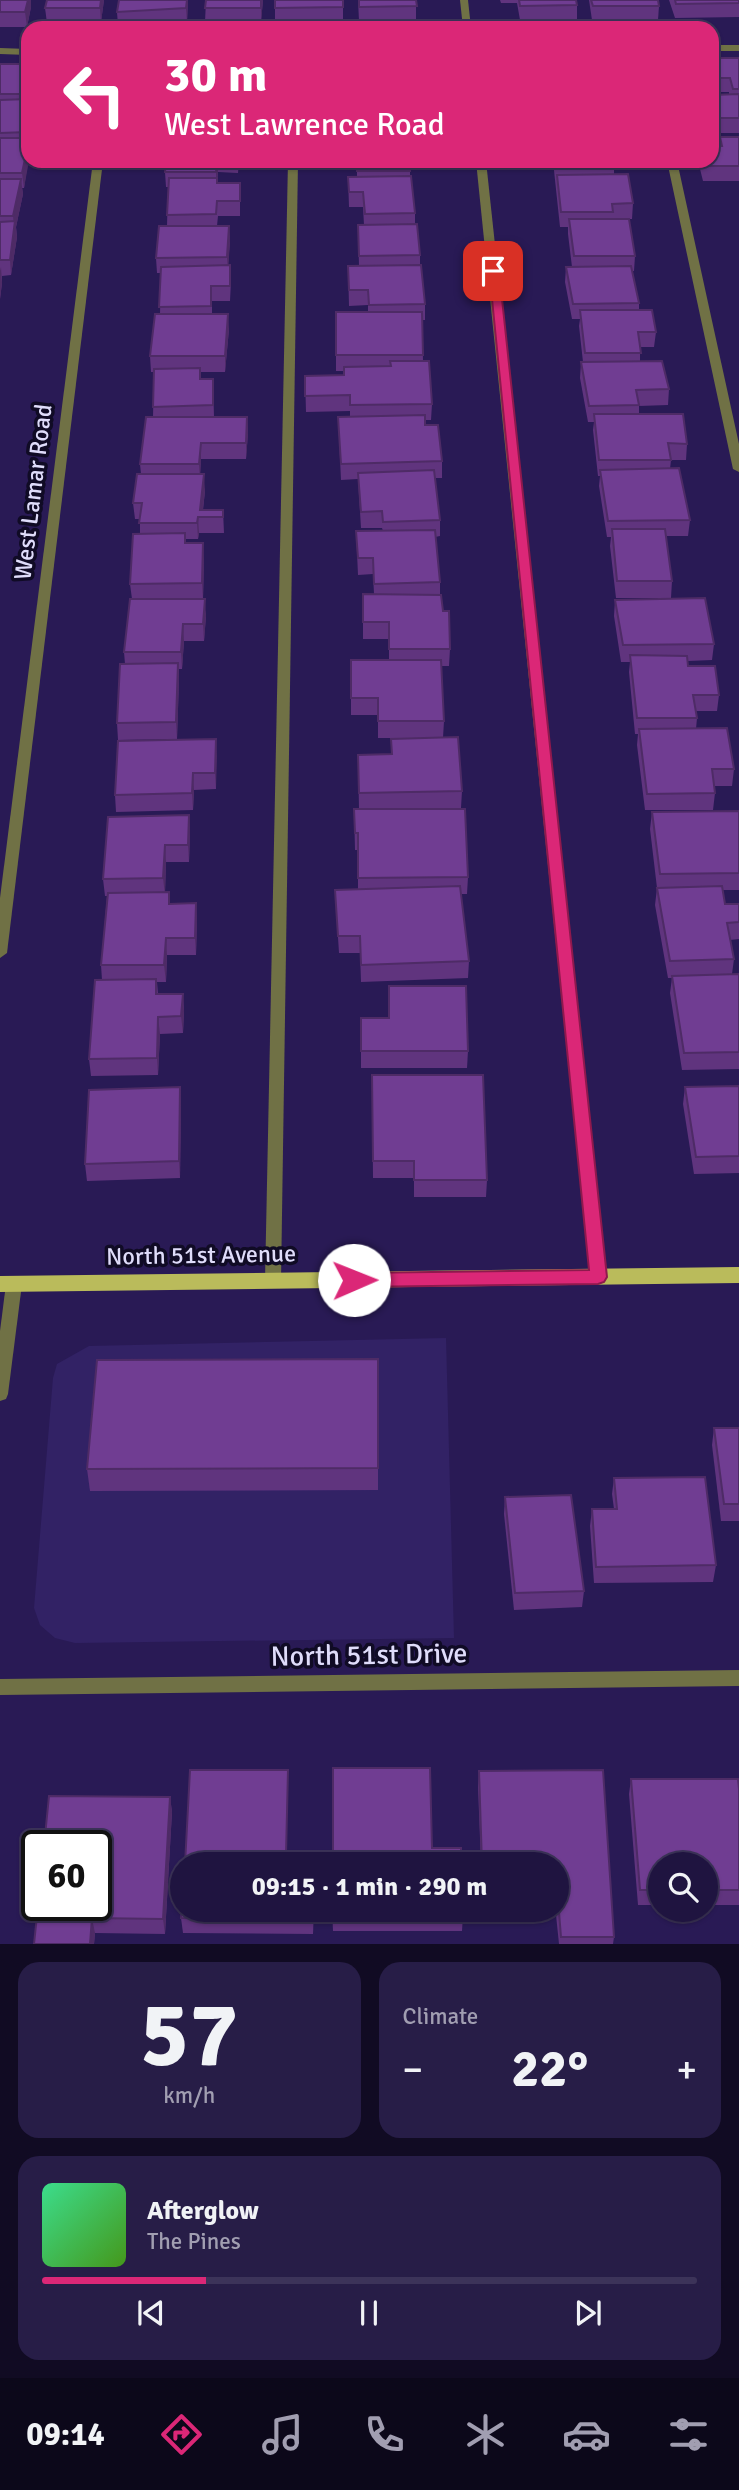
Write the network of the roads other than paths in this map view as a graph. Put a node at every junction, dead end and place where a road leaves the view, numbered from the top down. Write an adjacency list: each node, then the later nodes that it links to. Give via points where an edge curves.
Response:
1 (464, 0): 2 (street)
2 (466, 21)
3 (719, 48): 4 (street)
4 (739, 48)
5 (0, 51): 6 (street)
6 (21, 51)
7 (97, 168): 12 (street, West Lamar Road)
8 (293, 168): 15 (street)
9 (482, 168): 14 (street)
10 (674, 168): 11 (street)
11 (739, 469)
12 (0, 953)
13 (739, 1275): 14 (main road, North 51st Avenue)
14 (598, 1277): 15 (main road, North 51st Avenue)
15 (273, 1281): 16 (main road, North 51st Avenue)
16 (7, 1284): 17 (street)
17 (0, 1394)
18 (739, 1678): 19 (street, North 51st Drive)
19 (0, 1687)

